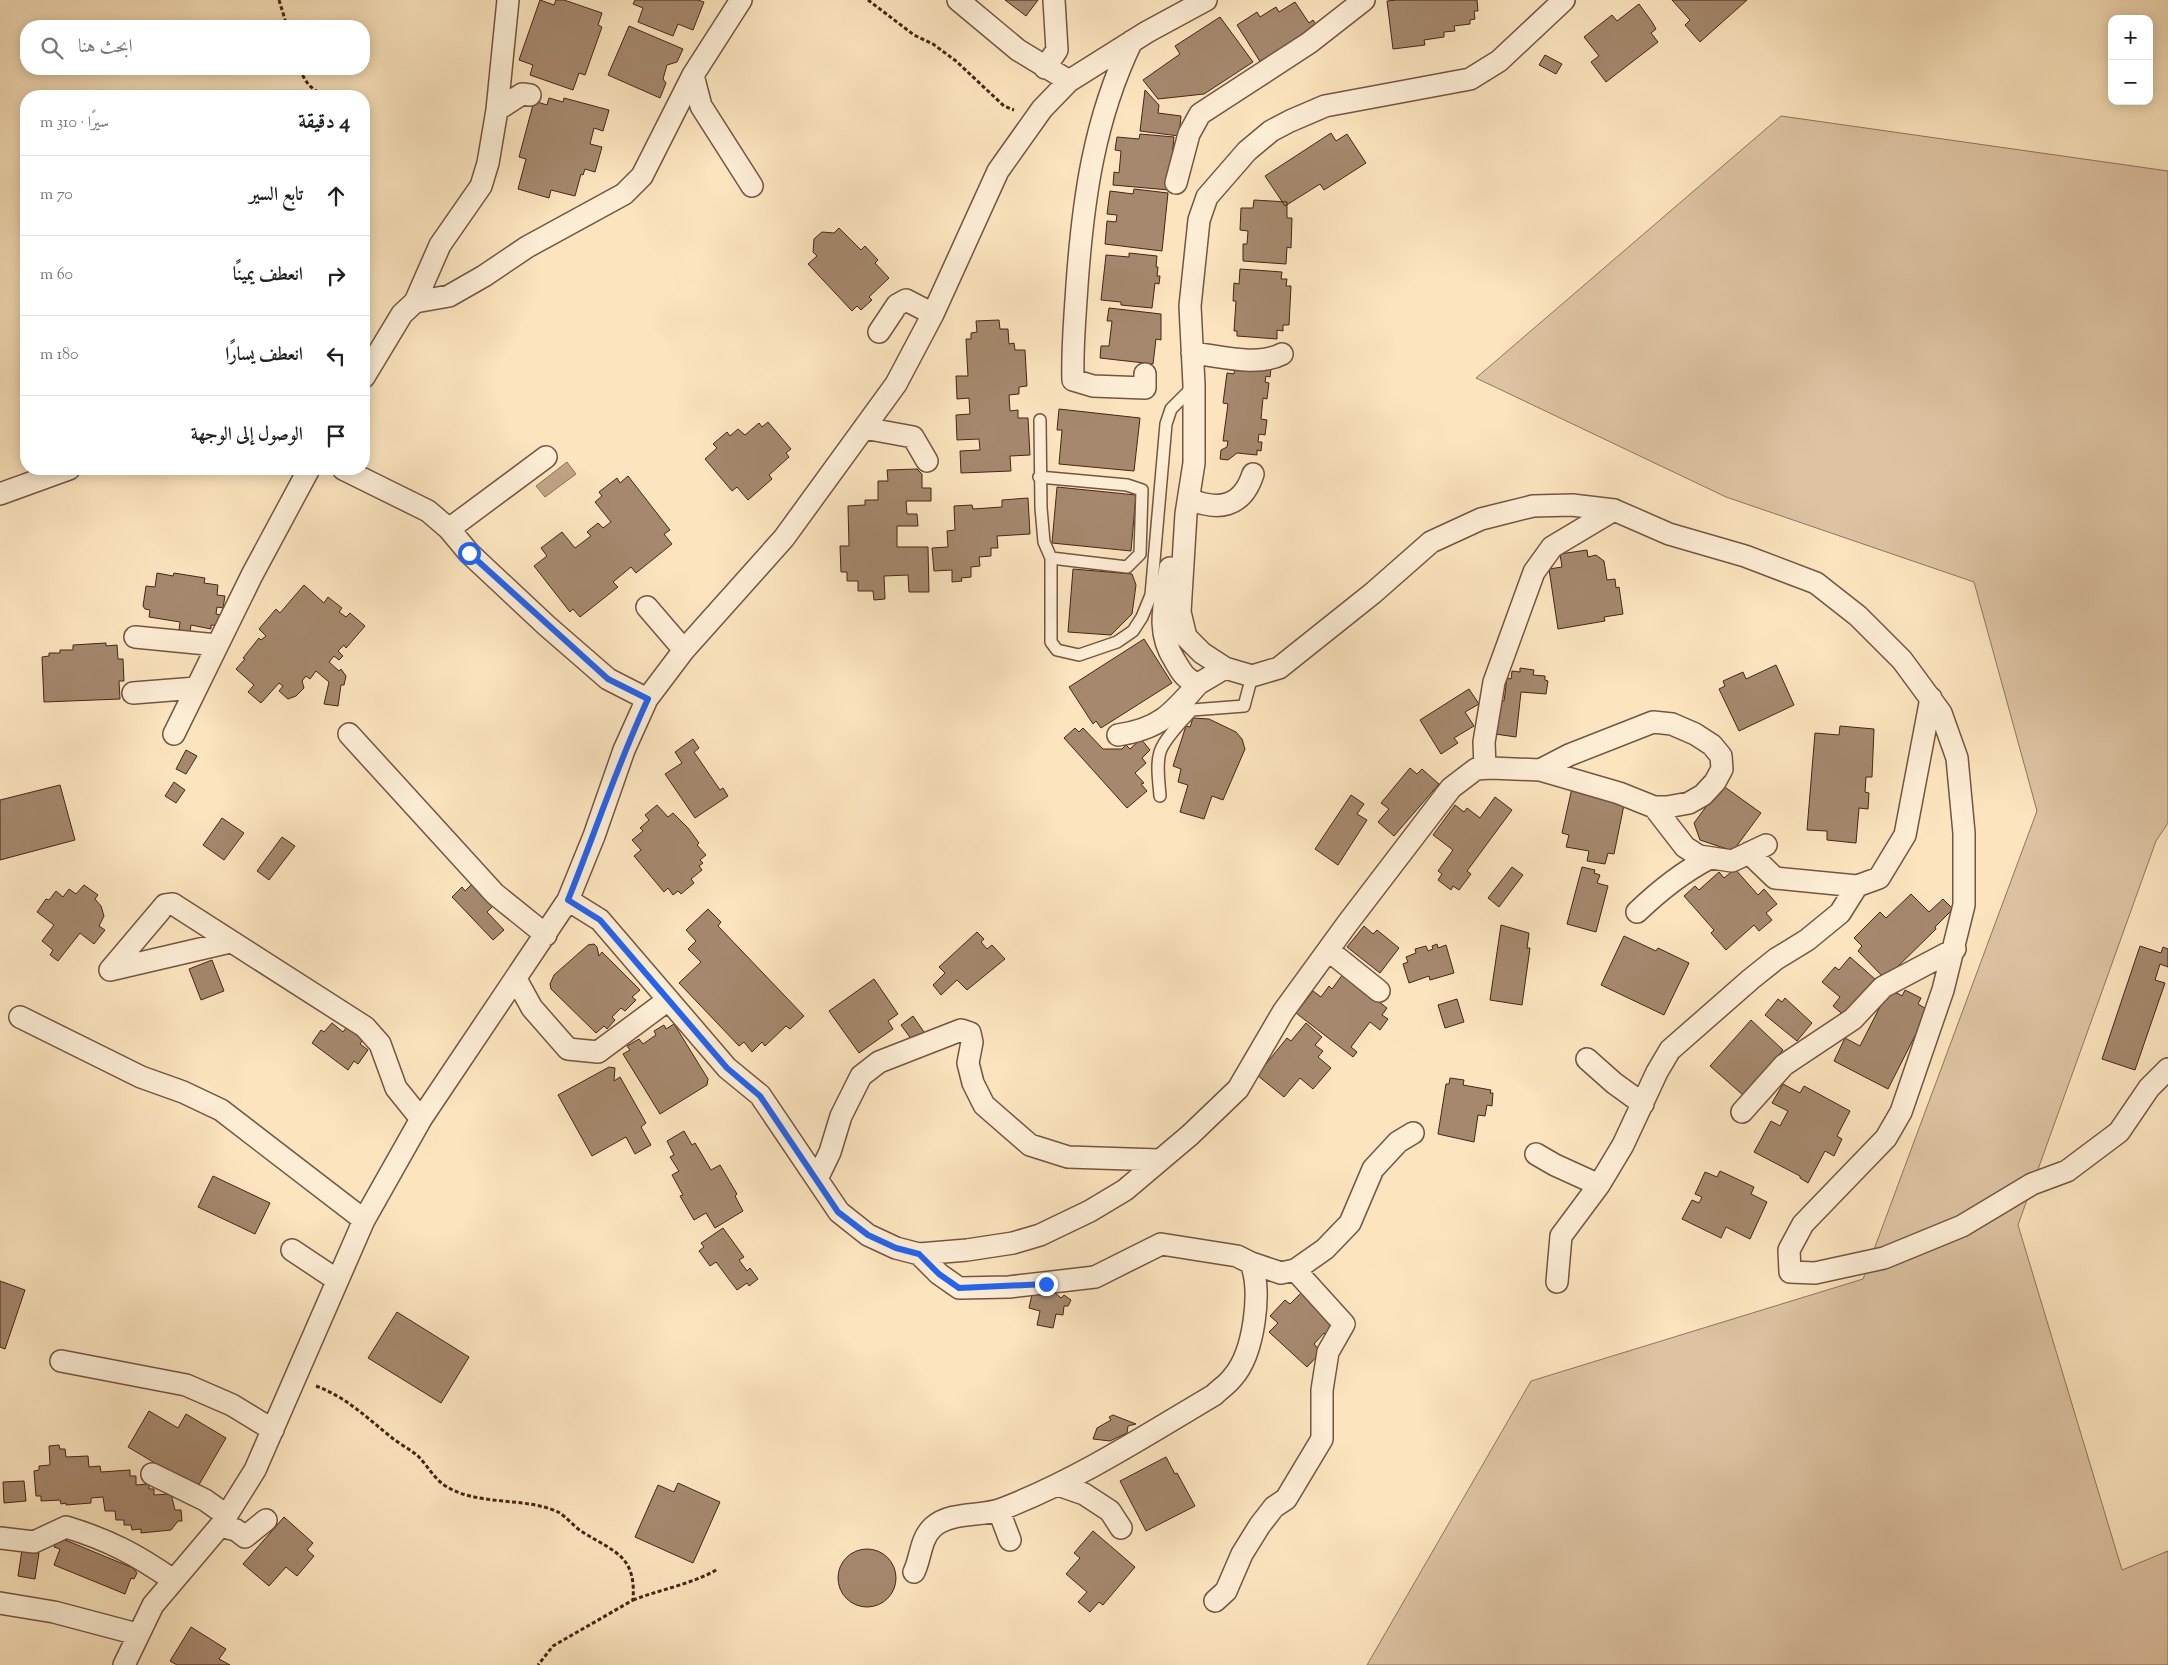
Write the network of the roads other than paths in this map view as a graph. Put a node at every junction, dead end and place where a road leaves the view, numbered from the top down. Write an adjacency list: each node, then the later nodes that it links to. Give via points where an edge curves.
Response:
1 (508, 0): 13 (street)
2 (741, 0): 10 (street)
3 (958, 0): 9 (street)
4 (1054, 0): 9 (street, via 1057,50)
5 (1206, 0): 8 (street)
6 (1364, 0): 14 (street, via 1309,43 1200,114 1188,134)
7 (1564, 0): 19 (street, via 1499,61 1470,79 1325,106 1271,131 1247,151 1207,197 1199,220 1190,306)
8 (1132, 41): 11 (street); 22 (street, via 1109,95 1090,166 1080,231 1072,347 1073,380 1093,386 1145,388)
9 (1045, 68): 11 (street)
10 (693, 75): 15 (street, via 701,106); 16 (street, via 642,176 624,194 526,247 449,296)
11 (1069, 81): 17 (street, via 1035,118 998,171)
12 (530, 95): 13 (street, via 522,94)
13 (497, 110): 16 (street, via 481,186 440,245)
14 (1176, 183)
15 (752, 186)
16 (415, 302): 21 (street, via 402,314)
17 (933, 314): 18 (street, via 906,300 897,305); 25 (street, via 896,384)
18 (879, 332)
19 (1192, 354): 20 (street, via 1245,359 1273,359); 23 (street)
20 (1282, 354)
21 (370, 367)
22 (1145, 374)
23 (1194, 385): 28 (street); 38 (lane, via 1171,408 1166,424 1151,595 1133,631 1117,642 1078,654 1057,650 1052,642)
24 (1040, 420): 33 (lane)
25 (864, 428): 27 (street, via 913,437); 42 (street, via 784,538)
26 (546, 457): 37 (street)
27 (927, 461)
28 (1194, 463): 35 (street); 45 (street, via 1179,471 1163,639 1185,679)
29 (1252, 474): 35 (street, via 1249,486 1229,505 1202,505)
30 (52, 475): 34 (street)
31 (306, 475): 41 (street)
32 (355, 475): 37 (street, via 428,511)
33 (1040, 477): 38 (lane, via 1044,542); 38 (lane, via 1126,485 1142,490 1140,554 1127,567)
34 (0, 494)
35 (1188, 499): 43 (street, via 1180,612 1186,637 1202,653)
36 (1614, 510): 44 (street, via 1572,505 1533,506 1481,519 1431,542 1279,668); 48 (street, via 1669,534 1745,556 1816,583 1858,616 1902,660); 53 (street, via 1552,546 1534,572 1494,682 1484,742)
37 (449, 529): 49 (street, via 469,553 608,679)
38 (1051, 558)
39 (647, 607): 42 (street)
40 (135, 637): 41 (street)
41 (217, 645): 46 (street)
42 (684, 650): 49 (street)
43 (1225, 668): 44 (street); 45 (street)
44 (1252, 676): 55 (lane, via 1244,706 1192,710 1176,730 1160,751)
45 (1198, 684): 52 (street, via 1159,724)
46 (196, 688): 47 (street); 50 (street)
47 (133, 693)
48 (1931, 698): 58 (street, via 1905,835 1879,878); 63 (street, via 1941,713 1957,758 1964,905)
49 (648, 699): 59 (street, via 624,750)
50 (174, 734)
51 (349, 734): 61 (street, via 495,894)
52 (1118, 735)
53 (1485, 768): 54 (street); 64 (street, via 1476,769 1451,788)
54 (1540, 770): 56 (street, via 1619,793); 56 (street, via 1569,754 1653,722 1672,724 1712,745 1722,756 1722,769 1703,795 1689,803)
55 (1160, 796)
56 (1654, 807): 57 (street, via 1685,847)
57 (1708, 859): 58 (street, via 1732,861 1758,849 1775,878); 60 (street, via 1686,871)
58 (1857, 886): 71 (street, via 1840,913 1807,940 1776,959 1688,1032 1665,1058)
59 (568, 900): 61 (street); 67 (street, via 600,920)
60 (1638, 912)
61 (546, 935): 65 (street)
62 (230, 942): 62 (street, via 173,904 165,905 110,970); 73 (street, via 365,1027 380,1044 396,1088)
63 (1955, 949): 70 (street, via 1901,1112 1886,1138 1803,1224 1789,1250 1790,1272 1815,1273 1884,1258 1962,1226 2032,1184 2067,1171 2119,1132 2149,1088); 72 (street, via 1883,987 1853,1019 1784,1065)
64 (1328, 950): 66 (street); 76 (street, via 1283,1012 1238,1089)
65 (516, 979): 67 (street, via 532,1008 568,1049 598,1052); 73 (street)
66 (1380, 991)
67 (668, 1000): 77 (street, via 727,1068 760,1096)
68 (20, 1017): 79 (street, via 141,1077 221,1110)
69 (1587, 1059): 71 (street)
70 (2168, 1069)
71 (1643, 1104): 78 (street)
72 (1742, 1112)
73 (421, 1120): 79 (street)
74 (1413, 1133): 83 (street, via 1398,1142 1373,1169 1350,1223 1325,1249)
75 (1536, 1154): 78 (street)
76 (1159, 1160): 77 (street, via 1068,1157 1030,1145 984,1104 973,1084 968,1063 972,1042 970,1033 961,1030 879,1062 861,1076 841,1116 830,1152); 81 (street, via 1125,1190 1090,1212 1040,1235 1013,1243)
77 (817, 1179): 81 (street, via 838,1212 868,1235)
78 (1599, 1185): 85 (street, via 1562,1236)
79 (364, 1220): 84 (street)
80 (292, 1250): 84 (street)
81 (919, 1254): 82 (street, via 959,1288 1009,1287 1094,1277 1161,1244 1237,1256)
82 (1251, 1263): 83 (street, via 1280,1273); 89 (street, via 1258,1295 1245,1357 1234,1376 1214,1396)
83 (1295, 1270): 98 (street, via 1344,1324 1328,1352 1322,1390 1322,1439 1286,1499 1274,1507 1260,1525 1242,1554 1226,1591)
84 (337, 1280): 87 (street)
85 (1557, 1282)
86 (61, 1360): 87 (street, via 186,1385 232,1405)
87 (273, 1430): 91 (street, via 255,1470)
88 (152, 1474): 91 (street, via 205,1500)
89 (1058, 1484): 90 (street); 93 (street, via 1084,1494 1110,1511)
90 (999, 1510): 95 (street); 96 (street, via 958,1516 933,1527 922,1544)
91 (223, 1520): 92 (street, via 245,1537); 97 (street)
92 (266, 1520)
93 (1121, 1528)
94 (0, 1538): 97 (street, via 34,1542 66,1528 97,1536 136,1554)
95 (1010, 1540)
96 (914, 1572)
97 (173, 1580): 100 (street, via 153,1605)
98 (1215, 1601)
99 (0, 1603): 100 (street, via 54,1612)
100 (137, 1634): 101 (street)
101 (124, 1665)

